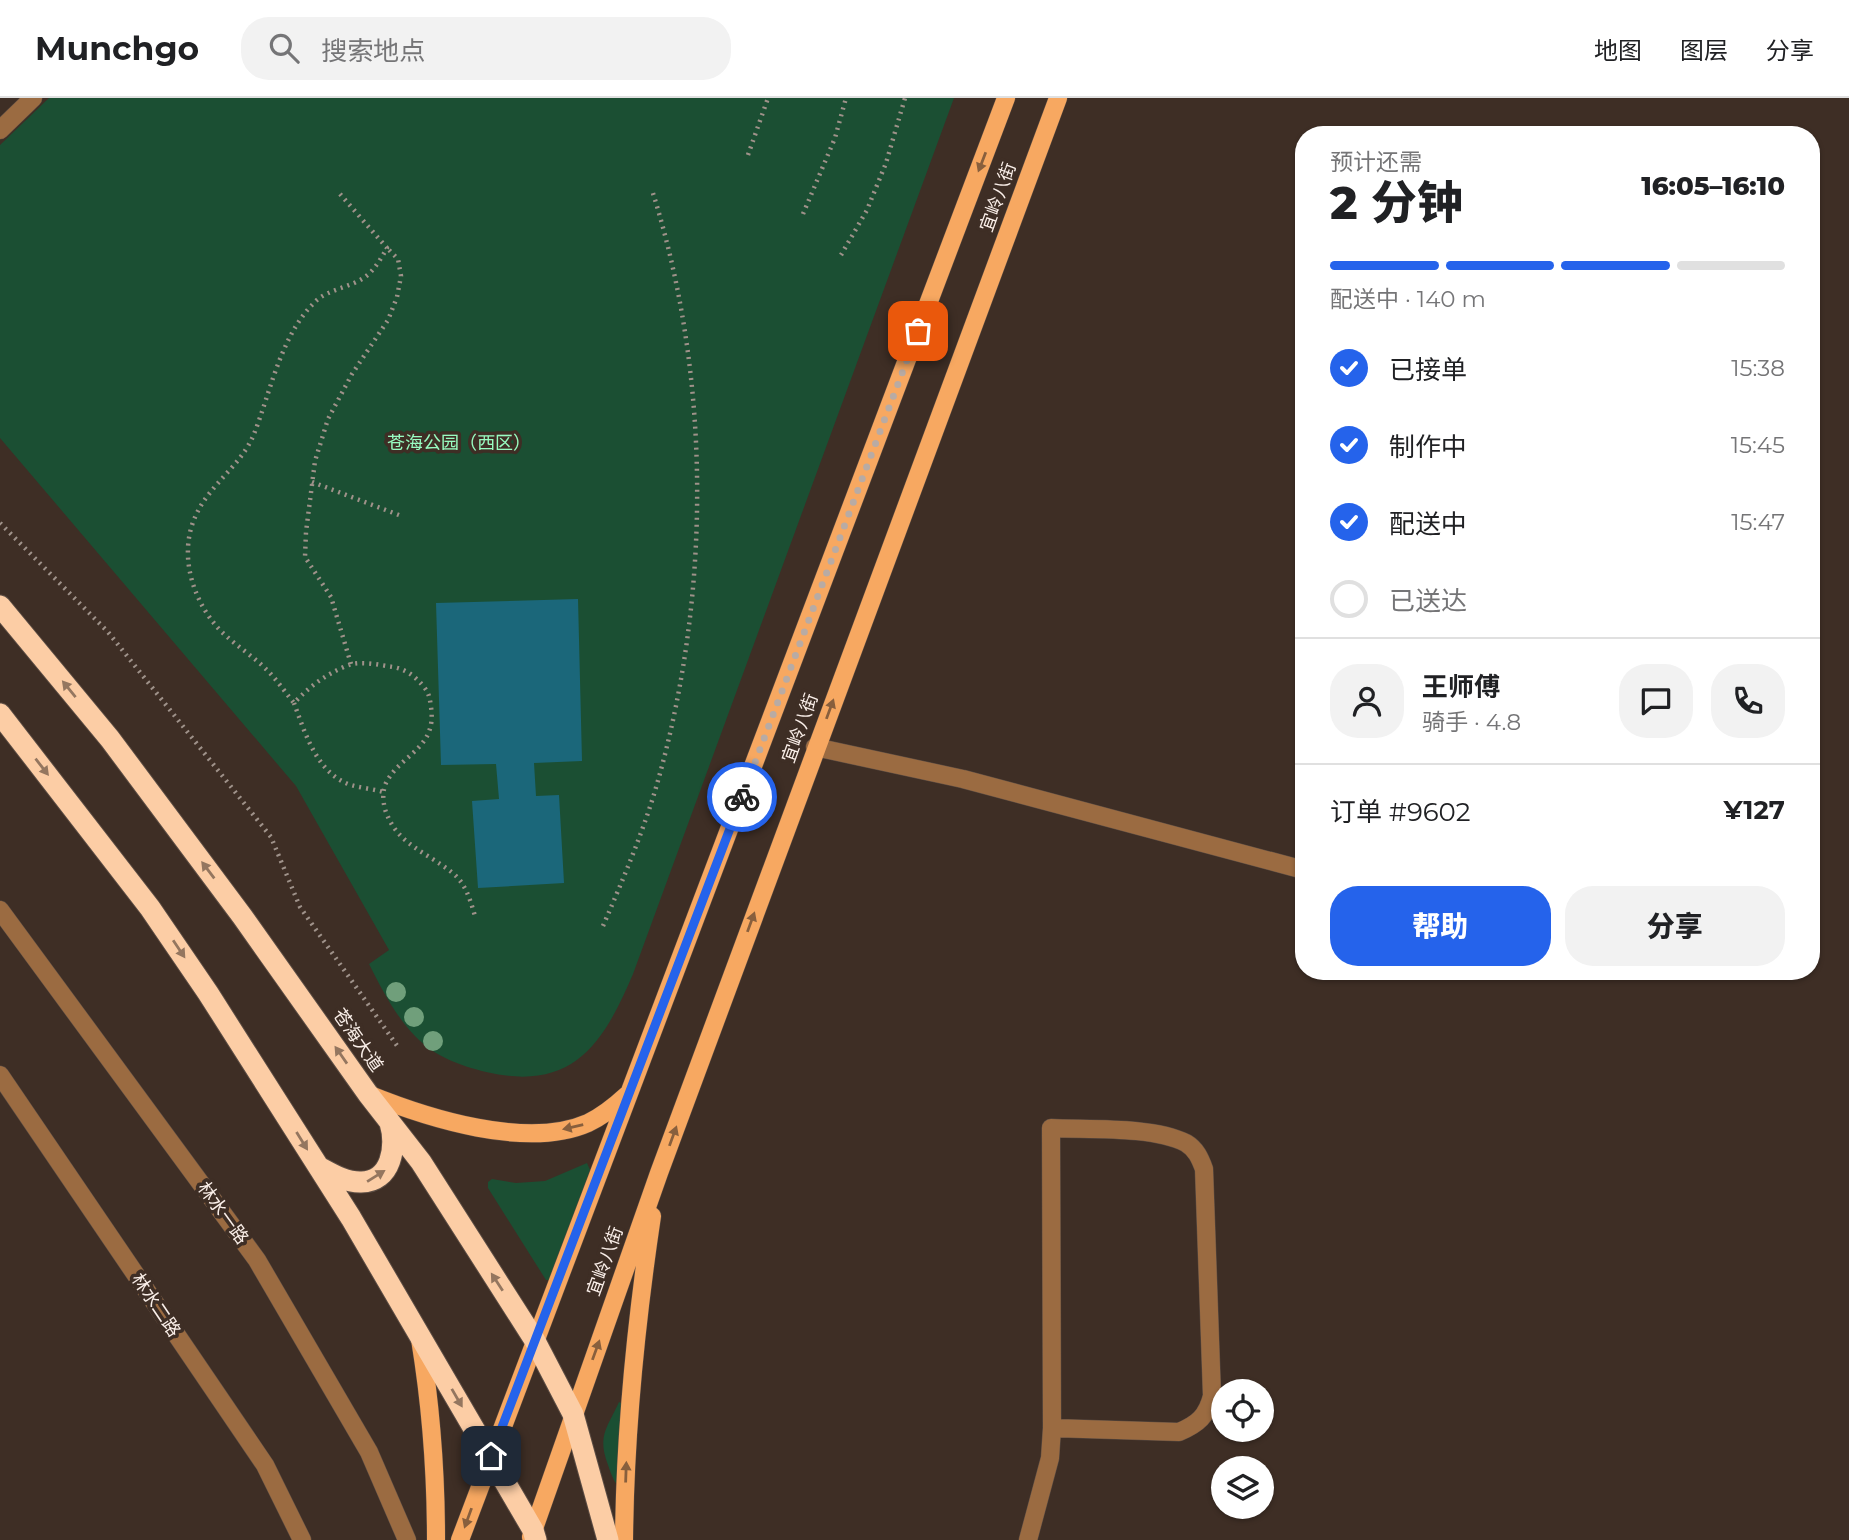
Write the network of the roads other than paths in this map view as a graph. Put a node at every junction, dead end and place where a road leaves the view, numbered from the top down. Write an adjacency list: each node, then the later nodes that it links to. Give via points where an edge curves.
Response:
1 (33, 98): 4 (street)
2 (1006, 98): 11 (main road, 宜岭八街, one-way to 11)
3 (1058, 98): 7 (main road, 宜岭八街, one-way to 3)
4 (0, 130)
5 (0, 606): 12 (highway, 苍海大道, one-way to 5, via 243,916 110,739)
6 (0, 714): 14 (highway, one-way to 14, via 150,908)
7 (816, 747): 8 (street, via 963,779); 15 (main road, 宜岭八街, one-way to 7)
8 (1295, 868)
9 (0, 910): 23 (street, 林水一路, via 257,1260 369,1452)
10 (0, 1075): 22 (street, 林水二路, via 265,1465)
11 (630, 1092): 12 (main road, one-way to 12, via 586,1124 533,1133 471,1128); 17 (main road, 宜岭八街)
12 (368, 1094): 13 (highway, 苍海大道)
13 (390, 1122): 14 (highway, one-way to 13, via 338,1178 362,1183 380,1177 394,1149); 17 (highway, 苍海大道, one-way to 13, via 421,1162)
14 (319, 1167): 16 (highway)
15 (659, 1173): 18 (main road, 宜岭八街, one-way to 15); 27 (main road, one-way to 15, via 628,1425)
16 (419, 1332): 20 (highway, one-way to 20); 24 (main road, via 433,1456)
17 (534, 1339): 18 (highway, 苍海大道); 20 (main road, 宜岭八街)
18 (573, 1414): 21 (main road, 宜岭八街); 26 (highway, 苍海大道)
19 (1052, 1428): 19 (street, via 1051,1128 1156,1133 1187,1144 1199,1154 1204,1169 1212,1396 1207,1413 1180,1432); 28 (street, via 1050,1458)
20 (491, 1456): 21 (highway); 25 (main road, 宜岭八街, one-way to 25)
21 (533, 1537)
22 (302, 1540)
23 (407, 1540)
24 (436, 1540)
25 (460, 1540)
26 (608, 1540)
27 (624, 1540)
28 (1028, 1540)

